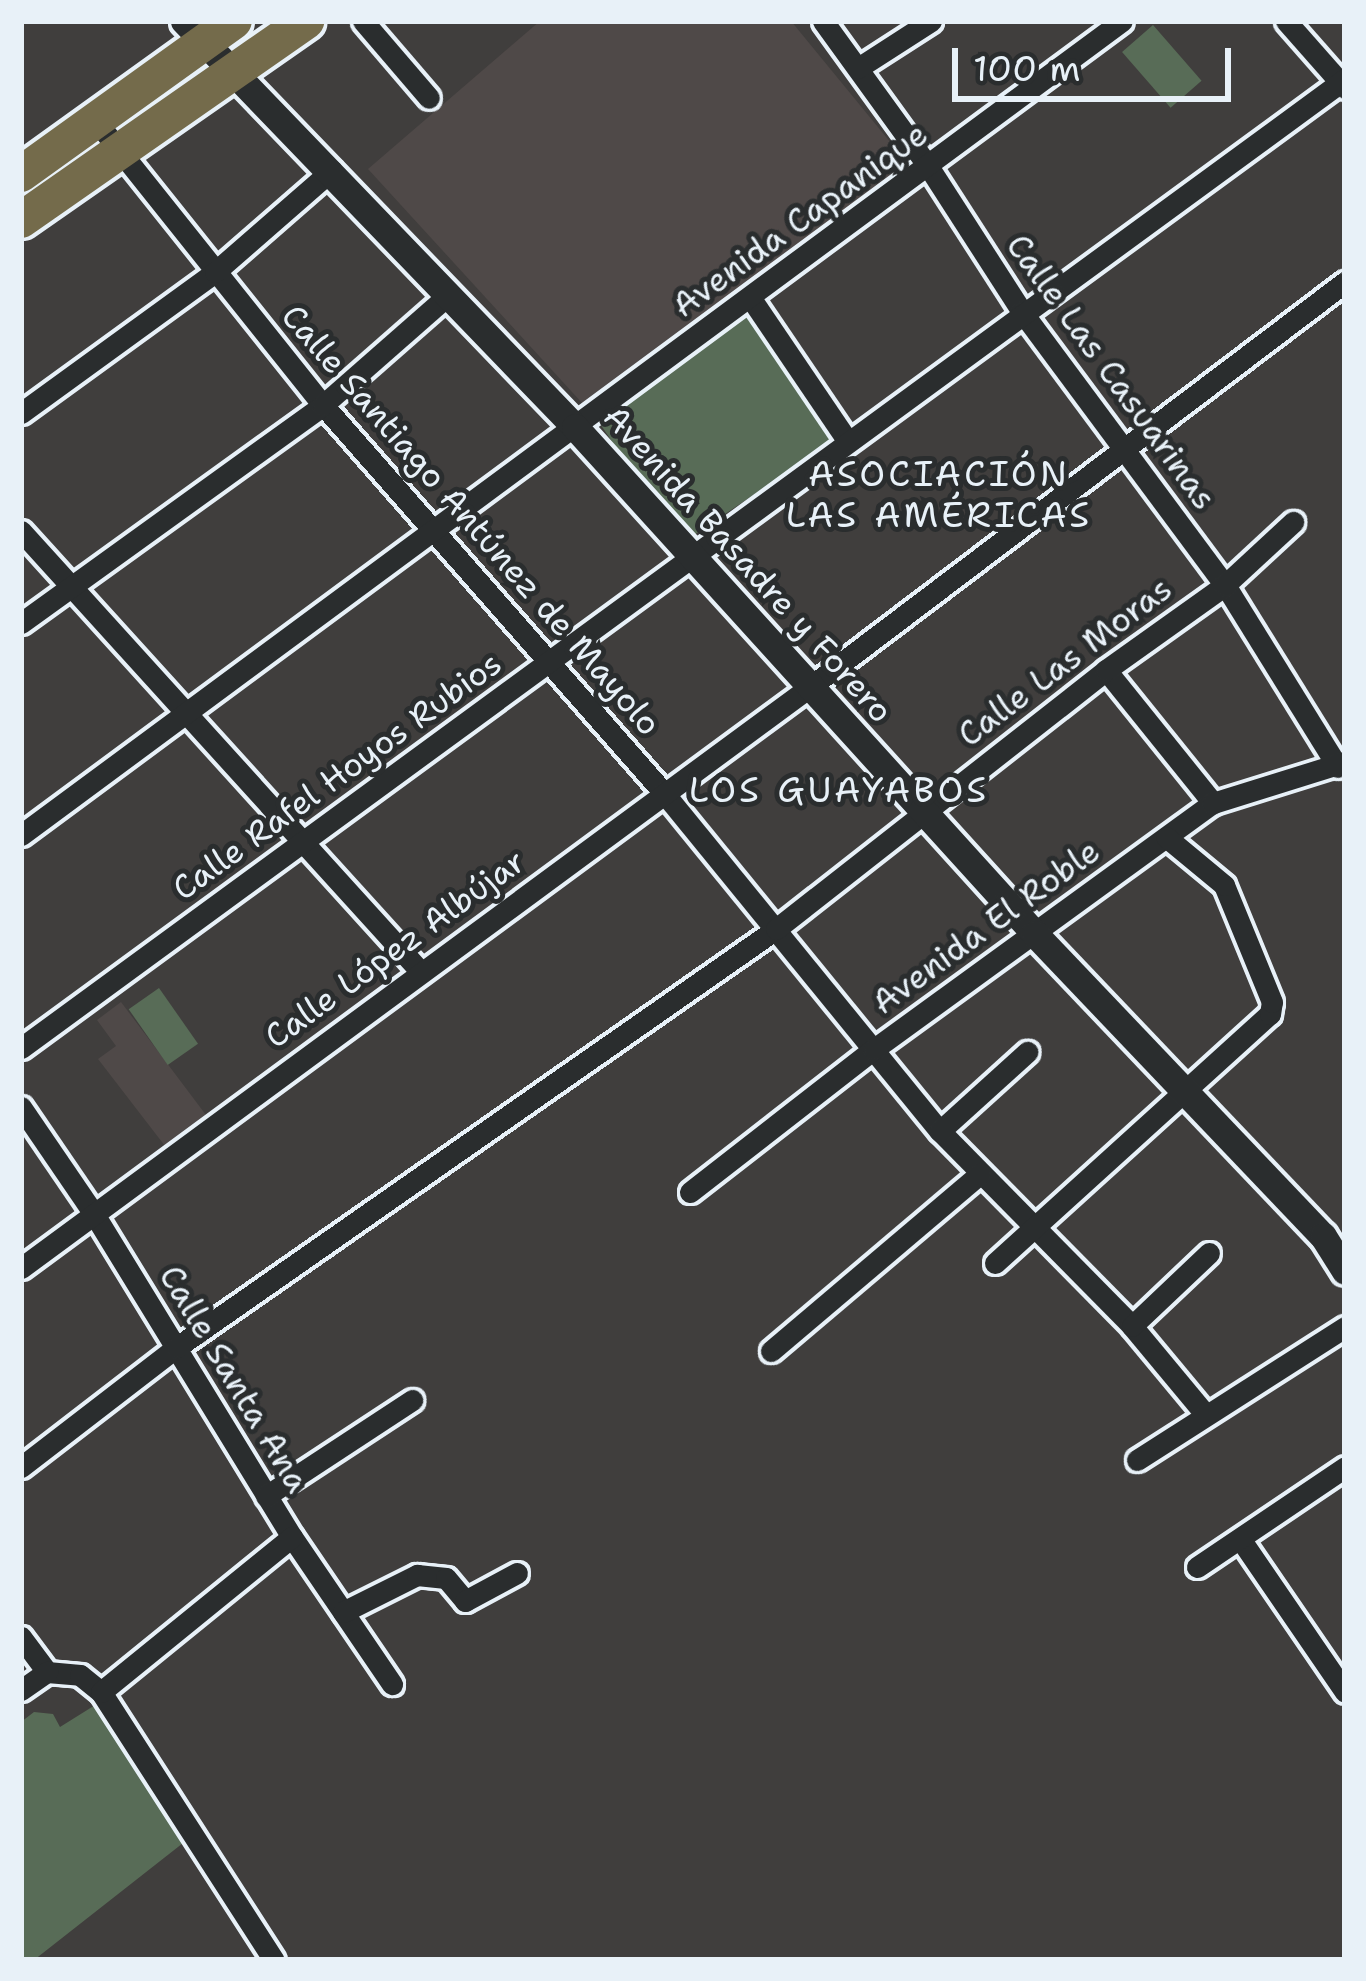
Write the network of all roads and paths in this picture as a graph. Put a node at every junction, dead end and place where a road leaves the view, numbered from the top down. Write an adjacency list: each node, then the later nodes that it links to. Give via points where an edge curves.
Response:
1 (234, 21): 8 (highway)
2 (306, 21): 10 (highway)
3 (363, 21): 12 (street)
4 (823, 21): 9 (street, Calle Las Casuarinas)
5 (932, 21): 9 (street)
6 (1122, 21): 15 (street, Avenida Capanique)
7 (1286, 21): 11 (street)
8 (194, 32): 10 (street, Avenida Basadre y Forero); 13 (highway)
9 (858, 68): 15 (street, Calle Las Casuarinas)
10 (230, 74): 14 (highway); 16 (street, Avenida Basadre y Forero)
11 (1343, 83): 23 (street, Calle Rafel Hoyos Rubios)
12 (429, 98)
13 (96, 121): 14 (street, Calle Santiago Antúnez de Mayolo); 17 (highway)
14 (119, 150): 18 (highway); 19 (street, Calle Santiago Antúnez de Mayolo)
15 (928, 166): 22 (street, Avenida Capanique); 23 (street, Calle Las Casuarinas)
16 (332, 170): 19 (street); 21 (street, Avenida Basadre y Forero)
17 (21, 174)
18 (21, 220)
19 (215, 272): 24 (street, Calle Santiago Antúnez de Mayolo); 25 (street)
20 (1345, 282): 28 (street, Calle López Albújar)
21 (448, 295): 24 (street); 26 (street, Avenida Basadre y Forero)
22 (750, 297): 26 (street, Avenida Capanique); 27 (street)
23 (1022, 311): 27 (street, Calle Rafel Hoyos Rubios); 28 (street, Calle Las Casuarinas)
24 (323, 405): 31 (street, Calle Santiago Antúnez de Mayolo); 34 (street)
25 (21, 413)
26 (574, 427): 31 (street, Avenida Capanique); 32 (street, Avenida Basadre y Forero)
27 (847, 440): 32 (street, Calle Rafel Hoyos Rubios)
28 (1125, 451): 33 (street, Calle Las Casuarinas); 38 (street, Calle López Albújar)
29 (1294, 522): 33 (street, Calle Las Moras)
30 (21, 531): 34 (street)
31 (434, 531): 36 (street, Calle Santiago Antúnez de Mayolo); 39 (street, Avenida Capanique)
32 (691, 555): 36 (street, Calle Rafel Hoyos Rubios); 38 (street, Avenida Basadre y Forero)
33 (1225, 585): 37 (street, Calle Las Moras); 40 (street, Calle Las Casuarinas)
34 (69, 586): 35 (street); 39 (street)
35 (21, 622)
36 (546, 664): 41 (street, Calle Santiago Antúnez de Mayolo); 46 (street, Calle Rafel Hoyos Rubios)
37 (1106, 670): 42 (street); 43 (street, Calle Las Moras)
38 (811, 686): 41 (street, Calle López Albújar); 43 (street, Avenida Basadre y Forero)
39 (189, 711): 44 (street, Avenida Capanique); 46 (street)
40 (1341, 765): 42 (street, Avenida El Roble)
41 (664, 793): 47 (street, Calle Santiago Antúnez de Mayolo); 49 (street, Calle López Albújar)
42 (1213, 803): 45 (street, Avenida El Roble)
43 (923, 811): 47 (street, Calle Las Moras); 48 (street, Avenida Basadre y Forero)
44 (21, 835)
45 (1166, 837): 48 (street, Avenida El Roble); 53 (street, via 1224,884 1272,1002 1267,1019)
46 (304, 842): 49 (street); 50 (street, Calle Rafel Hoyos Rubios)
47 (776, 929): 51 (street, Calle Santiago Antúnez de Mayolo); 66 (street, Calle Las Moras)
48 (1035, 934): 51 (street, Avenida El Roble); 53 (street, Avenida Basadre y Forero)
49 (419, 970): 58 (street, Calle López Albújar)
50 (21, 1048)
51 (874, 1049): 55 (street, Calle Santiago Antúnez de Mayolo); 57 (street, Avenida El Roble)
52 (1027, 1052): 55 (street)
53 (1186, 1090): 59 (street); 63 (street, Avenida Basadre y Forero)
54 (21, 1107): 58 (street, Calle Santa Ana)
55 (940, 1131): 56 (street, Calle Santiago Antúnez de Mayolo)
56 (980, 1174): 59 (street, Calle Santiago Antúnez de Mayolo); 67 (street)
57 (690, 1192)
58 (94, 1214): 62 (street, Calle López Albújar); 66 (street, Calle Santa Ana)
59 (1034, 1228): 61 (street); 64 (street, Calle Santiago Antúnez de Mayolo)
60 (1210, 1252): 64 (street)
61 (995, 1263)
62 (21, 1268)
63 (1345, 1271)
64 (1132, 1326): 69 (street, Calle Santiago Antúnez de Mayolo)
65 (1345, 1327): 69 (street)
66 (177, 1347): 71 (street, Calle Las Moras); 73 (street, Calle Santa Ana)
67 (771, 1352)
68 (412, 1400): 73 (street)
69 (1205, 1414): 70 (street)
70 (1137, 1460)
71 (21, 1467)
72 (1345, 1467): 75 (street)
73 (266, 1496): 74 (street, Calle Santa Ana)
74 (292, 1537): 78 (street, Calle Santa Ana); 83 (street)
75 (1241, 1540): 76 (street); 84 (street)
76 (1197, 1567)
77 (517, 1573): 78 (street, via 465,1601 446,1578 416,1575)
78 (344, 1612): 81 (street, Calle Santa Ana)
79 (21, 1637): 80 (street)
80 (47, 1672): 82 (street); 83 (street, via 80,1675)
81 (392, 1684)
82 (21, 1690)
83 (101, 1692): 85 (street)
84 (1345, 1692)
85 (274, 1960)

